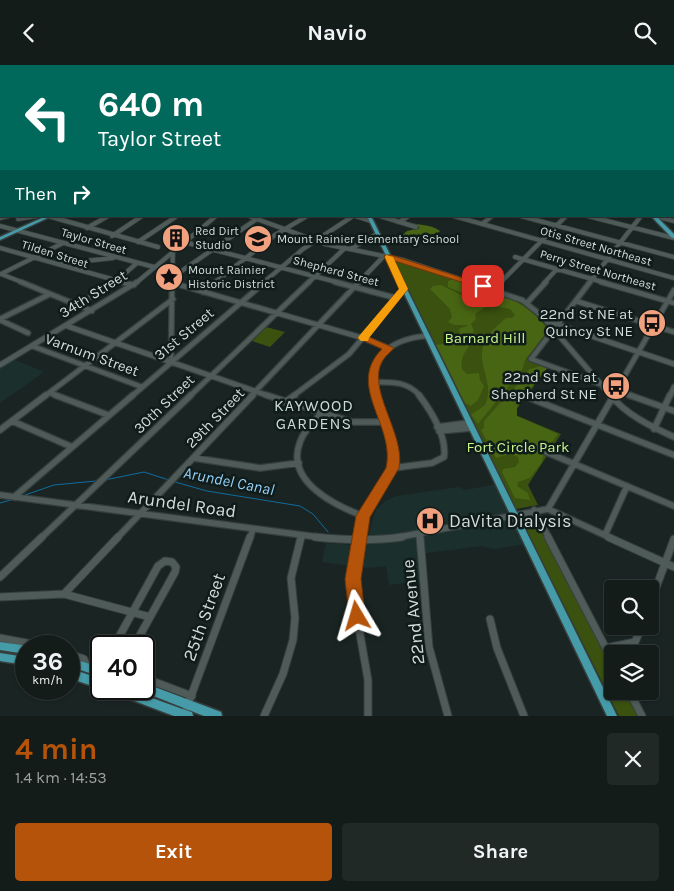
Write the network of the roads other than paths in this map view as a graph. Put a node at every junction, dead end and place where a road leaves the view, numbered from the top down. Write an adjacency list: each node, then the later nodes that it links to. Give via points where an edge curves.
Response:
1 (32, 217): 24 (street, via 20,220)
2 (47, 217): 24 (main road)
3 (52, 217): 30 (street)
4 (106, 217): 30 (street)
5 (140, 217): 34 (street)
6 (176, 217): 39 (street)
7 (215, 217): 40 (street, 34th Street)
8 (259, 217): 31 (street); 45 (street)
9 (305, 217): 31 (street)
10 (352, 217): 37 (street, 31st Street)
11 (383, 217): 23 (street)
12 (407, 217): 23 (street)
13 (457, 217): 25 (street, Otis Street Northeast)
14 (491, 217): 25 (street)
15 (524, 217): 27 (street)
16 (565, 217): 27 (street)
17 (592, 217): 29 (street)
18 (640, 217): 29 (street)
19 (655, 217): 35 (main road)
20 (658, 217): 22 (street)
21 (370, 219): 33 (main road)
22 (674, 221)
23 (399, 222): 28 (street)
24 (34, 224): 32 (main road)
25 (482, 224): 38 (street, Otis Street Northeast)
26 (0, 226): 32 (street, Taylor Street)
27 (556, 226): 38 (street); 42 (street)
28 (416, 227)
29 (633, 227): 35 (street); 42 (street)
30 (87, 228): 34 (street)
31 (285, 229): 37 (street); 53 (street)
32 (18, 231): 36 (main road); 41 (street, Taylor Street)
33 (377, 234): 46 (street, 30th Street); 48 (main road)
34 (112, 236): 39 (street)
35 (674, 237)
36 (0, 239)
37 (315, 241): 46 (street); 59 (street, 31st Street)
38 (542, 241): 54 (street); 55 (street, Otis Street Northeast)
39 (138, 242): 43 (street)
40 (184, 242): 45 (street, Shepherd Street); 47 (street, 34th Street)
41 (63, 243): 51 (street); 52 (street, Taylor Street)
42 (621, 243): 50 (street); 55 (street)
43 (158, 247)
44 (0, 248): 51 (street, Tilden Street)
45 (213, 249): 53 (street, Shepherd Street); 63 (street)
46 (347, 249): 48 (street); 62 (street, 30th Street)
47 (173, 251): 58 (street, 34th Street); 63 (street)
48 (386, 257): 69 (street, 29th Street); 70 (main road); 71 (street)
49 (515, 257): 54 (street, Perry Street Northeast)
50 (674, 257)
51 (34, 258): 57 (street, Tilden Street); 61 (street)
52 (116, 258): 56 (street, Taylor Street); 57 (street)
53 (246, 258): 59 (street, Shepherd Street); 73 (street)
54 (524, 259): 60 (street, Perry Street Northeast); 71 (street)
55 (608, 259): 64 (street, Otis Street Northeast); 65 (street)
56 (137, 263): 58 (street, Taylor Street); 66 (street)
57 (54, 264): 66 (street, Tilden Street)
58 (154, 267): 68 (street, 34th Street)
59 (281, 267): 62 (street, Shepherd Street); 79 (street, 31st Street)
60 (557, 269): 65 (street, Perry Street Northeast); 80 (street)
61 (0, 273): 74 (street)
62 (316, 276): 69 (street, Shepherd Street); 84 (street, 30th Street)
63 (173, 277): 67 (street)
64 (674, 278)
65 (592, 279): 77 (street); 78 (street, Perry Street Northeast)
66 (116, 281): 68 (street, Tilden Street); 82 (street)
67 (173, 283): 73 (street); 76 (street)
68 (134, 285): 83 (street, 34th Street)
69 (356, 287): 75 (street, Shepherd Street); 86 (street, 29th Street)
70 (404, 289): 75 (street); 92 (main road)
71 (494, 289): 80 (street)
72 (674, 290): 78 (street)
73 (203, 292): 79 (street)
74 (50, 294): 82 (street); 85 (street)
75 (396, 298): 93 (street)
76 (173, 299): 94 (street); 98 (street)
77 (576, 301): 87 (street); 89 (street)
78 (667, 301): 81 (street, Perry Street Northeast); 87 (street)
79 (240, 303): 84 (street); 98 (street, 31st Street)
80 (527, 303): 89 (street)
81 (674, 303)
82 (77, 305): 83 (street)
83 (92, 311): 88 (street, 34th Street)
84 (276, 313): 86 (street); 102 (street, 30th Street)
85 (0, 319): 91 (street, Varnum Street)
86 (319, 325): 93 (street); 108 (street, 29th Street)
87 (654, 325): 90 (street); 97 (street)
88 (67, 326): 94 (street); 95 (street, 34th Street)
89 (555, 327): 97 (street); 104 (street); 104 (street, via 531,359)
90 (674, 332)
91 (28, 333)
92 (426, 336): 96 (street, via 399,341); 120 (main road)
93 (363, 338): 96 (street); 112 (street, via 344,359)
94 (116, 343): 98 (street); 101 (street)
95 (32, 346): 100 (street, 34th Street); 101 (street, Varnum Street)
96 (388, 348): 103 (street, via 375,365)
97 (638, 352): 99 (street); 107 (street)
98 (171, 362): 102 (street); 105 (street, 31st Street)
99 (674, 364)
100 (0, 365)
101 (85, 366): 105 (street, Varnum Street); 109 (street)
102 (211, 376): 108 (street); 135 (street, 30th Street)
103 (373, 382): 118 (street); 121 (street, via 403,385 416,390)
104 (599, 383): 107 (street); 111 (street)
105 (142, 387): 116 (street, 31st Street)
106 (674, 387): 113 (street)
107 (617, 390): 111 (street); 113 (street)
108 (257, 392): 112 (street); 128 (street, 29th Street)
109 (50, 393): 116 (street); 117 (street)
110 (527, 397): 119 (street)
111 (612, 398): 119 (street); 122 (street)
112 (285, 401): 115 (street)
113 (665, 407): 114 (street); 122 (street)
114 (674, 411)
115 (321, 414): 118 (street, via 360,423); 129 (street, via 302,439)
116 (108, 415): 125 (street, 31st Street)
117 (12, 421): 123 (street); 125 (street)
118 (386, 422): 131 (street, via 394,454)
119 (597, 425): 127 (street); 130 (street)
120 (470, 426): 121 (street); 140 (main road)
121 (438, 429): 131 (street, via 446,450 439,461)
122 (654, 429): 124 (street)
123 (0, 431)
124 (674, 437)
125 (72, 447): 134 (street, 31st Street)
126 (546, 451): 130 (street)
127 (674, 455)
128 (194, 458): 129 (street, via 260,468); 139 (street, 29th Street)
129 (299, 463): 141 (street, via 322,497)
130 (574, 463): 132 (street); 137 (street)
131 (393, 468): 141 (street)
132 (627, 486): 136 (street); 145 (street)
133 (0, 495): 134 (street, Arundel Road)
134 (14, 497): 135 (street, Arundel Road)
135 (74, 505): 139 (street, Arundel Road); 150 (street, 30th Street)
136 (674, 506)
137 (548, 509): 138 (street); 145 (street)
138 (534, 510): 140 (street); 162 (street)
139 (142, 513): 142 (street, Arundel Road); 152 (street, 29th Street)
140 (512, 514): 143 (street); 182 (main road)
141 (363, 516): 147 (street)
142 (252, 529): 144 (street, Arundel Road); 176 (street, 25th Street)
143 (420, 534): 147 (street); 180 (street, 22nd Avenue, via 429,647)
144 (302, 535): 147 (street, Arundel Road); 178 (street, via 292,571 296,617 294,641)
145 (605, 535): 148 (street)
146 (674, 539): 148 (street)
147 (360, 540): 179 (street, via 354,593 368,673)
148 (665, 563): 149 (street); 151 (street)
149 (674, 567)
150 (0, 577)
151 (659, 580)
152 (64, 594): 153 (street); 154 (street)
153 (0, 597)
154 (133, 613): 155 (street); 155 (street, via 158,566 165,561 172,562 176,567 175,573); 157 (street)
155 (150, 617): 158 (street)
156 (490, 619): 181 (street, via 497,647)
157 (120, 635)
158 (140, 635)
159 (638, 635): 163 (street, via 635,642)
160 (0, 638): 161 (street)
161 (15, 641)
162 (604, 645)
163 (620, 645)
164 (0, 646): 165 (main road)
165 (15, 648)
166 (0, 657): 168 (main road)
167 (80, 658): 170 (street)
168 (15, 659)
169 (80, 665): 170 (main road)
170 (87, 667): 171 (main road)
171 (90, 668)
172 (155, 686): 176 (street)
173 (155, 693): 176 (main road)
174 (155, 700): 176 (main road)
175 (634, 700): 183 (street)
176 (188, 708): 177 (main road)
177 (217, 716)
178 (264, 716)
179 (368, 716)
180 (448, 716)
181 (524, 716)
182 (612, 716)
183 (642, 716)

